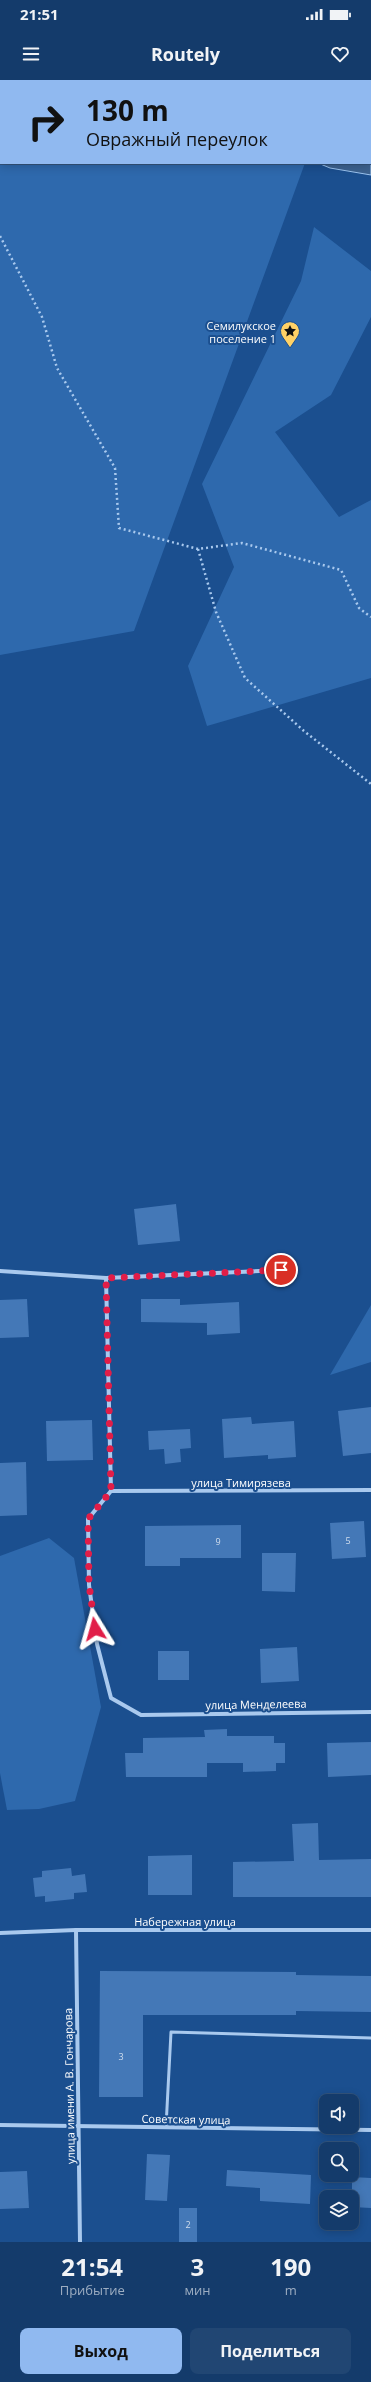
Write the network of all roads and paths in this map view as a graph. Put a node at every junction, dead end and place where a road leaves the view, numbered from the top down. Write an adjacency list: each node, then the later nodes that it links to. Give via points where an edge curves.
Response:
1 (0, 236): 2 (path, via 42,317 57,368 115,468 119,528)
2 (198, 549): 3 (path, via 242,543 341,570 359,608); 4 (path, via 216,612 245,678 304,731)
3 (371, 617)
4 (371, 784)
5 (281, 1270): 7 (street)
6 (0, 1271): 7 (street)
7 (106, 1278): 9 (street)
8 (371, 1490): 9 (street, улица Тимирязева)
9 (111, 1491): 10 (street, улица Менделеева, via 88,1519 89,1584 97,1644 111,1698 141,1715)
10 (371, 1712)
11 (76, 1930): 12 (street, Набережная улица); 13 (street, Набережная улица); 16 (street, улица имени А. В. Гончарова)
12 (371, 1930)
13 (0, 1933)
14 (371, 2038): 17 (lane, via 171,2032)
15 (0, 2125): 16 (street, Советская улица)
16 (78, 2126): 17 (street, Советская улица); 19 (street, улица имени А. В. Гончарова)
17 (166, 2127): 18 (street, Советская улица)
18 (371, 2130)
19 (80, 2242)

